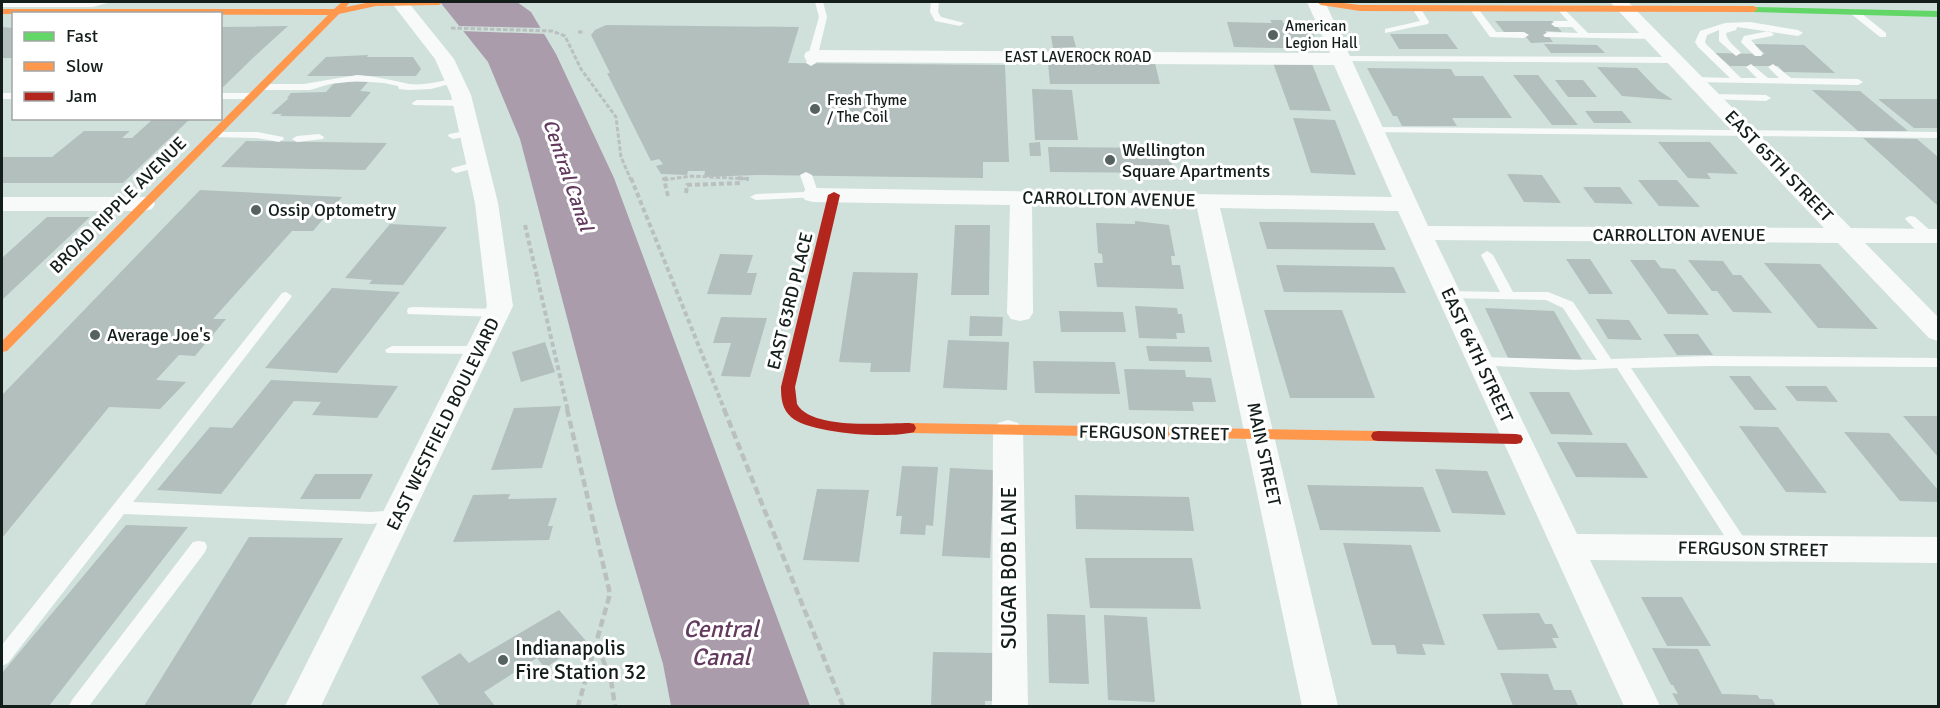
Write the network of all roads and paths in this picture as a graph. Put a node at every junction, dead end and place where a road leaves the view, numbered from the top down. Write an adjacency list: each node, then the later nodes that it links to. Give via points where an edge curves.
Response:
1 (346, 2): 17 (street)
2 (382, 2): 3 (street); 17 (street); 55 (street, EAST WESTFIELD BOULEVARD, via 432,41)
3 (416, 2): 4 (street)
4 (439, 2)
5 (819, 2): 40 (lane, via 823,17)
6 (935, 2): 19 (lane, via 938,19)
7 (1316, 2): 36 (street, EAST 64TH STREET)
8 (1321, 2): 12 (street, via 1360,8)
9 (2, 4): 10 (lane)
10 (104, 5): 15 (street); 17 (street)
11 (1623, 5): 14 (street); 16 (street); 33 (street, EAST 65TH STREET)
12 (1416, 8): 13 (street); 26 (lane, via 1425,22)
13 (1473, 9): 14 (street); 20 (lane)
14 (1561, 9): 23 (lane)
15 (2, 10)
16 (1853, 11): 18 (street); 32 (lane)
17 (336, 12): 56 (street, BROAD RIPPLE AVENUE)
18 (1938, 14)
19 (960, 23)
20 (1485, 24): 21 (lane); 34 (lane, via 1493,35)
21 (1497, 24)
22 (1555, 24): 23 (lane)
23 (1575, 24): 31 (lane)
24 (451, 28): 111 (path, via 552,31 565,36 581,69 616,117 621,157)
25 (1709, 29): 29 (lane, via 1742,25); 37 (lane, via 1710,40); 46 (lane, via 1700,42)
26 (1388, 31)
27 (578, 32): 28 (path)
28 (584, 32)
29 (1776, 32): 30 (lane); 38 (lane, via 1742,27 1722,31 1723,41); 39 (lane, via 1747,38)
30 (1798, 33)
31 (1585, 35): 33 (lane); 35 (lane)
32 (1883, 35)
33 (1652, 36): 41 (street, EAST 65TH STREET)
34 (1526, 37)
35 (1550, 37)
36 (1342, 47): 40 (street, EAST LAVEROCK ROAD); 41 (lane); 60 (street, EAST 64TH STREET)
37 (1724, 53)
38 (1736, 53)
39 (1753, 53)
40 (812, 60)
41 (1676, 60): 45 (street, EAST 65TH STREET)
42 (1738, 67): 47 (lane)
43 (1751, 67): 48 (lane)
44 (1768, 67): 49 (lane)
45 (1695, 80): 46 (lane); 58 (street, EAST 65TH STREET)
46 (1739, 81): 47 (lane)
47 (1753, 81): 48 (lane)
48 (1766, 81): 49 (lane)
49 (1783, 81): 50 (lane)
50 (1857, 82)
51 (304, 87): 52 (lane); 54 (lane, via 338,80 394,80); 56 (lane)
52 (331, 87)
53 (365, 87): 54 (lane)
54 (410, 87): 55 (lane)
55 (450, 90): 86 (street, EAST WESTFIELD BOULEVARD, via 463,134 467,167 497,265)
56 (257, 91): 57 (lane); 62 (street, BROAD RIPPLE AVENUE)
57 (222, 96)
58 (1712, 97): 59 (lane); 61 (street, EAST 65TH STREET)
59 (1766, 98)
60 (1374, 130): 61 (lane); 75 (street, EAST 64TH STREET)
61 (1747, 133): 63 (lane); 79 (street, EAST 65TH STREET)
62 (214, 135): 65 (lane); 74 (street, BROAD RIPPLE AVENUE)
63 (1938, 135)
64 (319, 137): 66 (lane)
65 (279, 139)
66 (297, 139)
67 (818, 188): 70 (lane); 71 (street, CARROLLTON AVENUE); 95 (street, EAST 63RD PLACE, via 788,387 787,402)
68 (686, 193): 69 (path, via 687,185 757,180 691,176 664,179)
69 (668, 196)
70 (756, 198)
71 (1021, 198): 72 (street, CARROLLTON AVENUE); 87 (street)
72 (1207, 201): 75 (street, CARROLLTON AVENUE); 97 (street, MAIN STREET)
73 (2, 204): 74 (street)
74 (144, 204): 89 (street, BROAD RIPPLE AVENUE)
75 (1406, 204): 78 (street, EAST 64TH STREET)
76 (1911, 219): 80 (lane)
77 (525, 225): 105 (path, via 610,594)
78 (1419, 233): 79 (street, CARROLLTON AVENUE); 82 (street, EAST 64TH STREET)
79 (1846, 236): 80 (street, CARROLLTON AVENUE); 88 (street, EAST 65TH STREET)
80 (1934, 236)
81 (1487, 255): 83 (lane)
82 (1449, 295): 83 (lane); 92 (street, EAST 64TH STREET)
83 (1508, 295): 94 (lane, via 1548,296 1568,305)
84 (286, 296): 99 (lane)
85 (413, 310): 86 (lane)
86 (498, 313): 91 (street, EAST WESTFIELD BOULEVARD)
87 (1020, 313)
88 (1938, 332)
89 (4, 343)
90 (392, 350): 91 (lane)
91 (480, 350): 100 (street, EAST WESTFIELD BOULEVARD)
92 (1480, 362): 94 (lane); 98 (street, EAST 64TH STREET)
93 (1938, 363): 94 (lane)
94 (1614, 364): 103 (lane)
95 (794, 415): 96 (street, FERGUSON STREET, via 829,426)
96 (1008, 430): 97 (street, FERGUSON STREET); 112 (street, SUGAR BOB LANE)
97 (1260, 435): 98 (street, FERGUSON STREET); 113 (street, MAIN STREET)
98 (1516, 439): 102 (street, EAST 64TH STREET)
99 (119, 508): 100 (lane); 106 (lane)
100 (398, 516): 108 (street, EAST WESTFIELD BOULEVARD)
101 (199, 547): 107 (lane)
102 (1567, 547): 103 (street, FERGUSON STREET); 114 (street, EAST 64TH STREET)
103 (1742, 549): 104 (street, FERGUSON STREET)
104 (1938, 550)
105 (597, 646): 109 (path); 110 (path, via 611,680)
106 (2, 658)
107 (78, 706)
108 (303, 706)
109 (578, 706)
110 (615, 706)
111 (843, 706)
112 (1010, 706)
113 (1320, 706)
114 (1642, 706)

